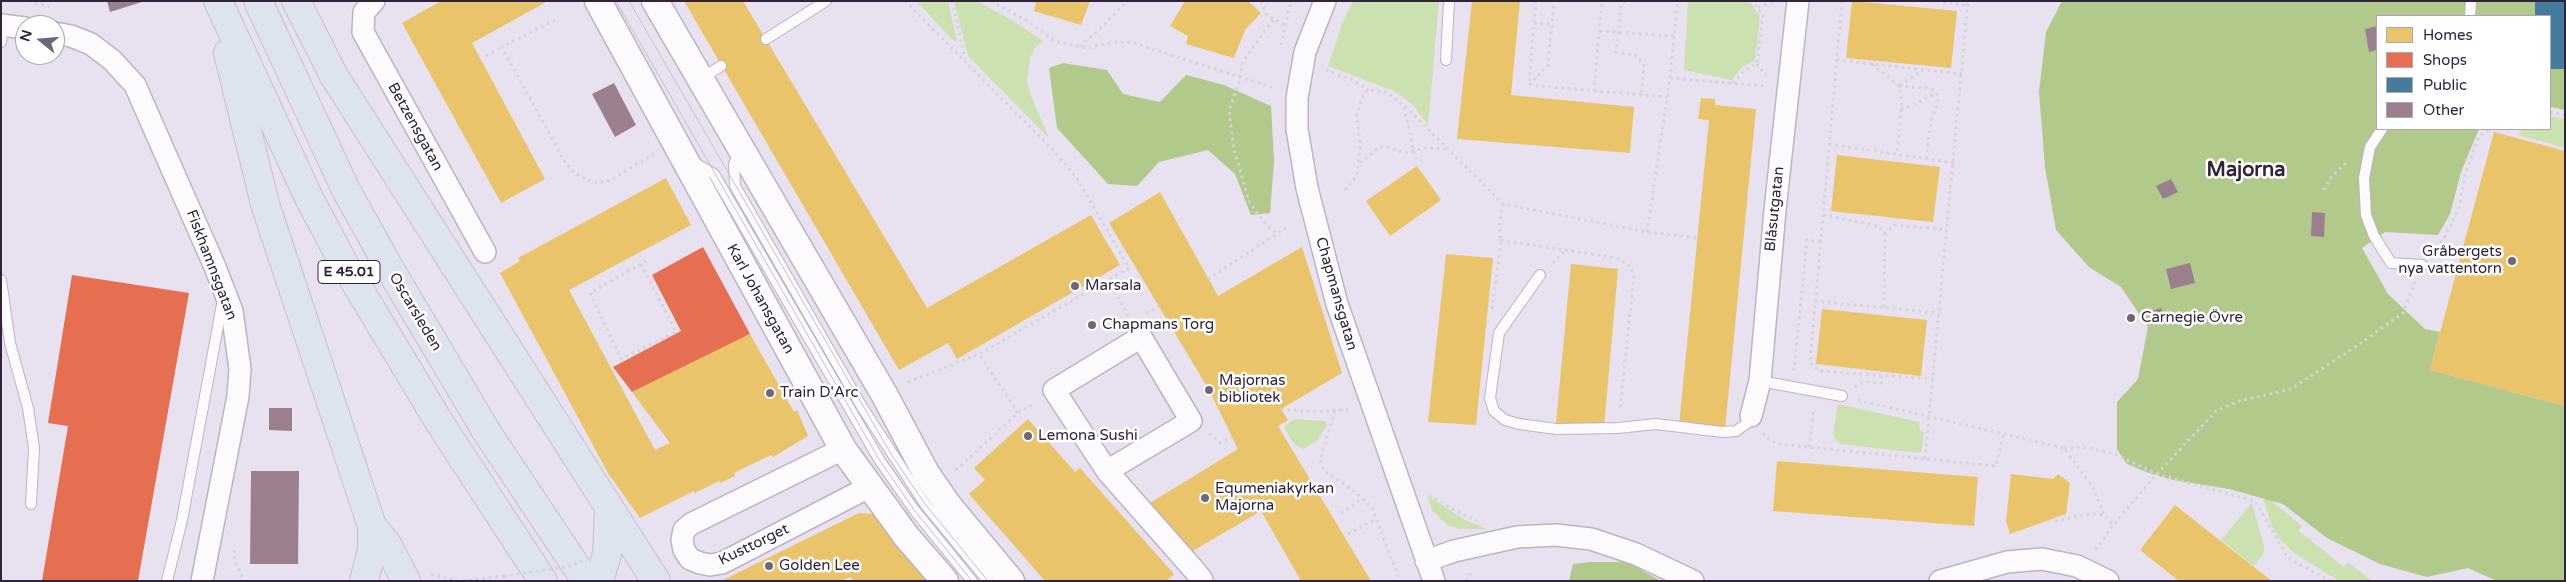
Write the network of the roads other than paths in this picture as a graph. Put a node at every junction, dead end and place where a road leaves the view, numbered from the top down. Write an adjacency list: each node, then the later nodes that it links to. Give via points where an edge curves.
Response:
1 (217, 1): 34 (highway, via 265,204); 41 (highway, E 45.01, via 309,198 343,262 441,425)
2 (258, 1): 42 (highway, Oscarsleden / E 45.01, via 346,190 391,272 488,434)
3 (296, 1): 33 (highway, via 334,76)
4 (374, 1): 21 (street, Betzensgatan, via 364,12 363,32)
5 (598, 1): 20 (street, Karl Johansgatan)
6 (655, 1): 19 (street, via 711,72)
7 (826, 1): 16 (lane)
8 (1325, 1): 35 (street, Chapmansgatan, via 1300,71 1296,98 1297,129 1307,188 1337,304)
9 (1449, 1): 17 (lane)
10 (1798, 1): 26 (street, Blåsutgatan, via 1774,210)
11 (2471, 1): 12 (lane)
12 (2470, 15)
13 (15, 29): 14 (street)
14 (2, 31)
15 (65, 35): 25 (street, Fiskhamnsgatan, via 92,44 135,85)
16 (766, 40)
17 (1446, 60)
18 (2381, 130): 22 (lane, via 2370,147 2364,178 2366,215 2374,236 2391,263)
19 (741, 148): 47 (lane, via 734,164 735,186 892,454 925,504); 48 (street, via 926,473 948,505)
20 (685, 159): 29 (street, Karl Johansgatan); 46 (lane, via 714,174 880,461 914,511)
21 (485, 252)
22 (2422, 265)
23 (1540, 274): 28 (lane, via 1499,333 1490,398 1494,411 1505,420 1556,428 1656,424 1722,432 1736,430)
24 (1, 280): 32 (lane, via 10,343 28,408 34,448)
25 (224, 291): 37 (lane, via 182,520); 38 (street, Fiskhamnsgatan, via 232,311 240,369 238,396)
26 (1760, 381): 27 (lane); 28 (street, Blåsutgatan)
27 (1842, 396)
28 (1751, 416)
29 (843, 449): 31 (street, Karl Johansgatan); 31 (street, Kusttorget, via 691,524 684,530 684,550 700,563 722,562)
30 (1107, 471): 30 (street, via 1054,390 1141,338 1192,421); 49 (street)
31 (869, 486): 45 (street, Karl Johansgatan)
32 (31, 504)
33 (609, 508): 43 (highway, via 600,547); 44 (highway)
34 (372, 526): 39 (highway, via 372,549); 40 (highway, via 387,544)
35 (1430, 571): 50 (street, via 1454,551 1517,537 1556,535 1591,539 1636,554)
36 (1948, 580): 51 (street, via 2007,562 2042,559 2077,566)
37 (167, 581)
38 (202, 581)
39 (364, 581)
40 (406, 581)
41 (543, 581)
42 (586, 581)
43 (599, 581)
44 (656, 581)
45 (945, 581)
46 (972, 581)
47 (988, 581)
48 (1011, 581)
49 (1201, 581)
50 (1693, 581)
51 (2108, 581)

